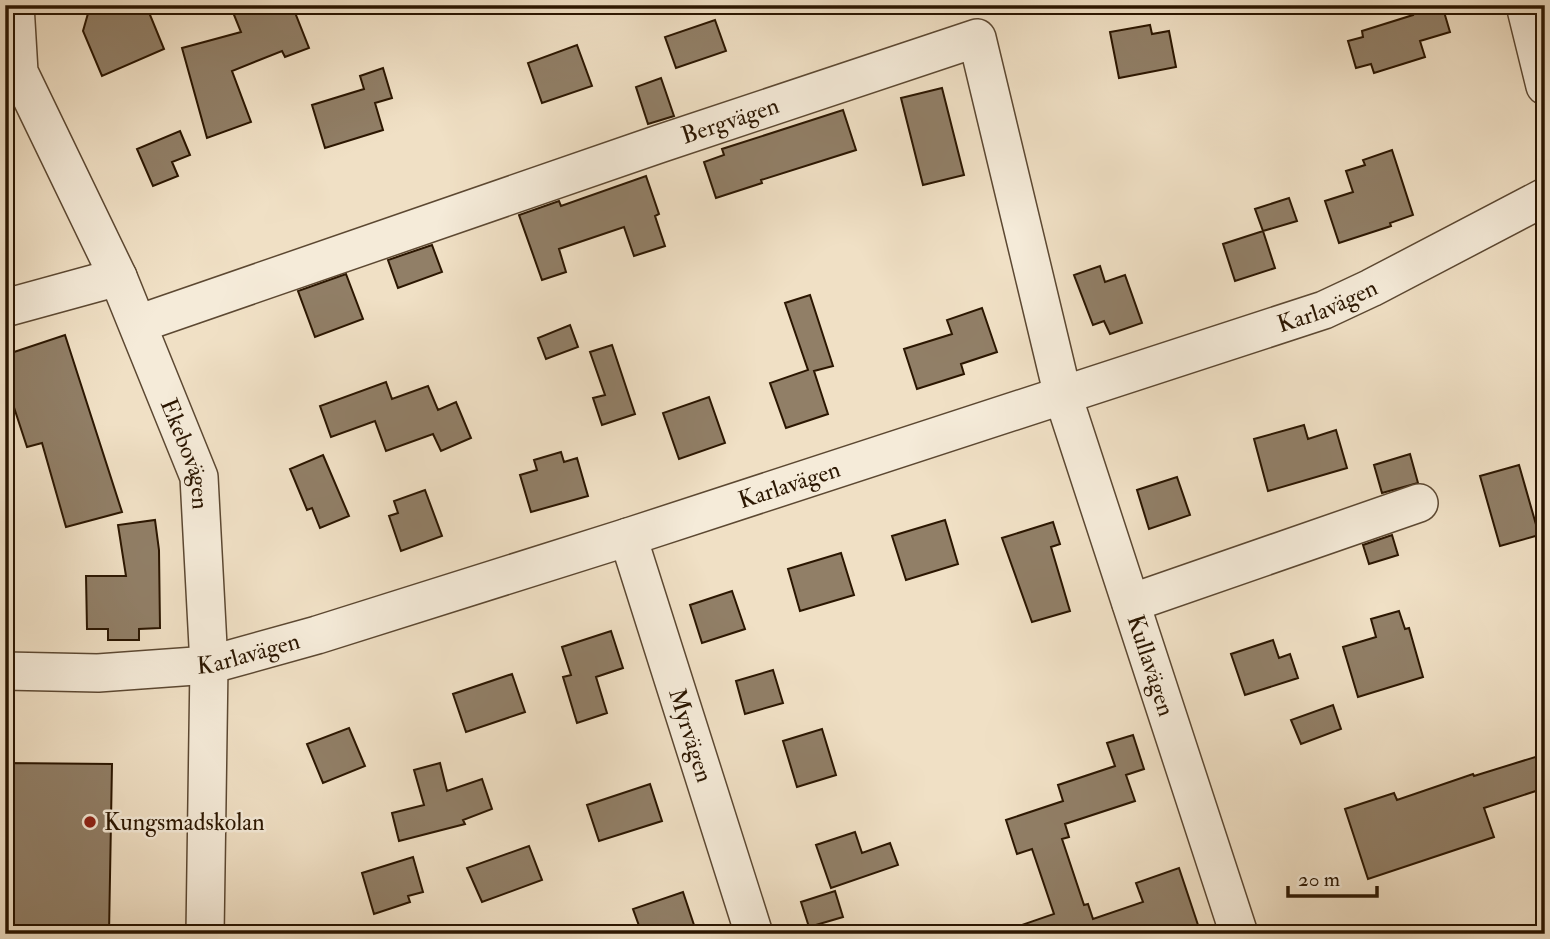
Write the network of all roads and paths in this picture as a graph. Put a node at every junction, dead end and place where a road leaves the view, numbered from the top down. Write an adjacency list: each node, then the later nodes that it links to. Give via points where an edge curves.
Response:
1 (15, 5): 5 (street, Ekebovägen, via 19,72)
2 (1525, 5): 3 (street)
3 (1545, 86)
4 (1545, 197): 8 (street, Karlavägen, via 1324,310)
5 (118, 277): 6 (street); 7 (street, Ekebovägen)
6 (5, 308)
7 (138, 324): 8 (street, Bergvägen, via 977,38); 12 (street, Ekebovägen, via 200,477)
8 (1063, 396): 10 (street, Karlavägen); 11 (street, Kullavägen)
9 (1419, 503): 11 (street)
10 (628, 537): 12 (street, Karlavägen); 15 (street, Myrvägen)
11 (1131, 603): 16 (street, Kullavägen)
12 (209, 665): 13 (street, Karlavägen, via 97,673); 14 (street, Ekebovägen)
13 (5, 671)
14 (205, 934)
15 (754, 934)
16 (1238, 934)

